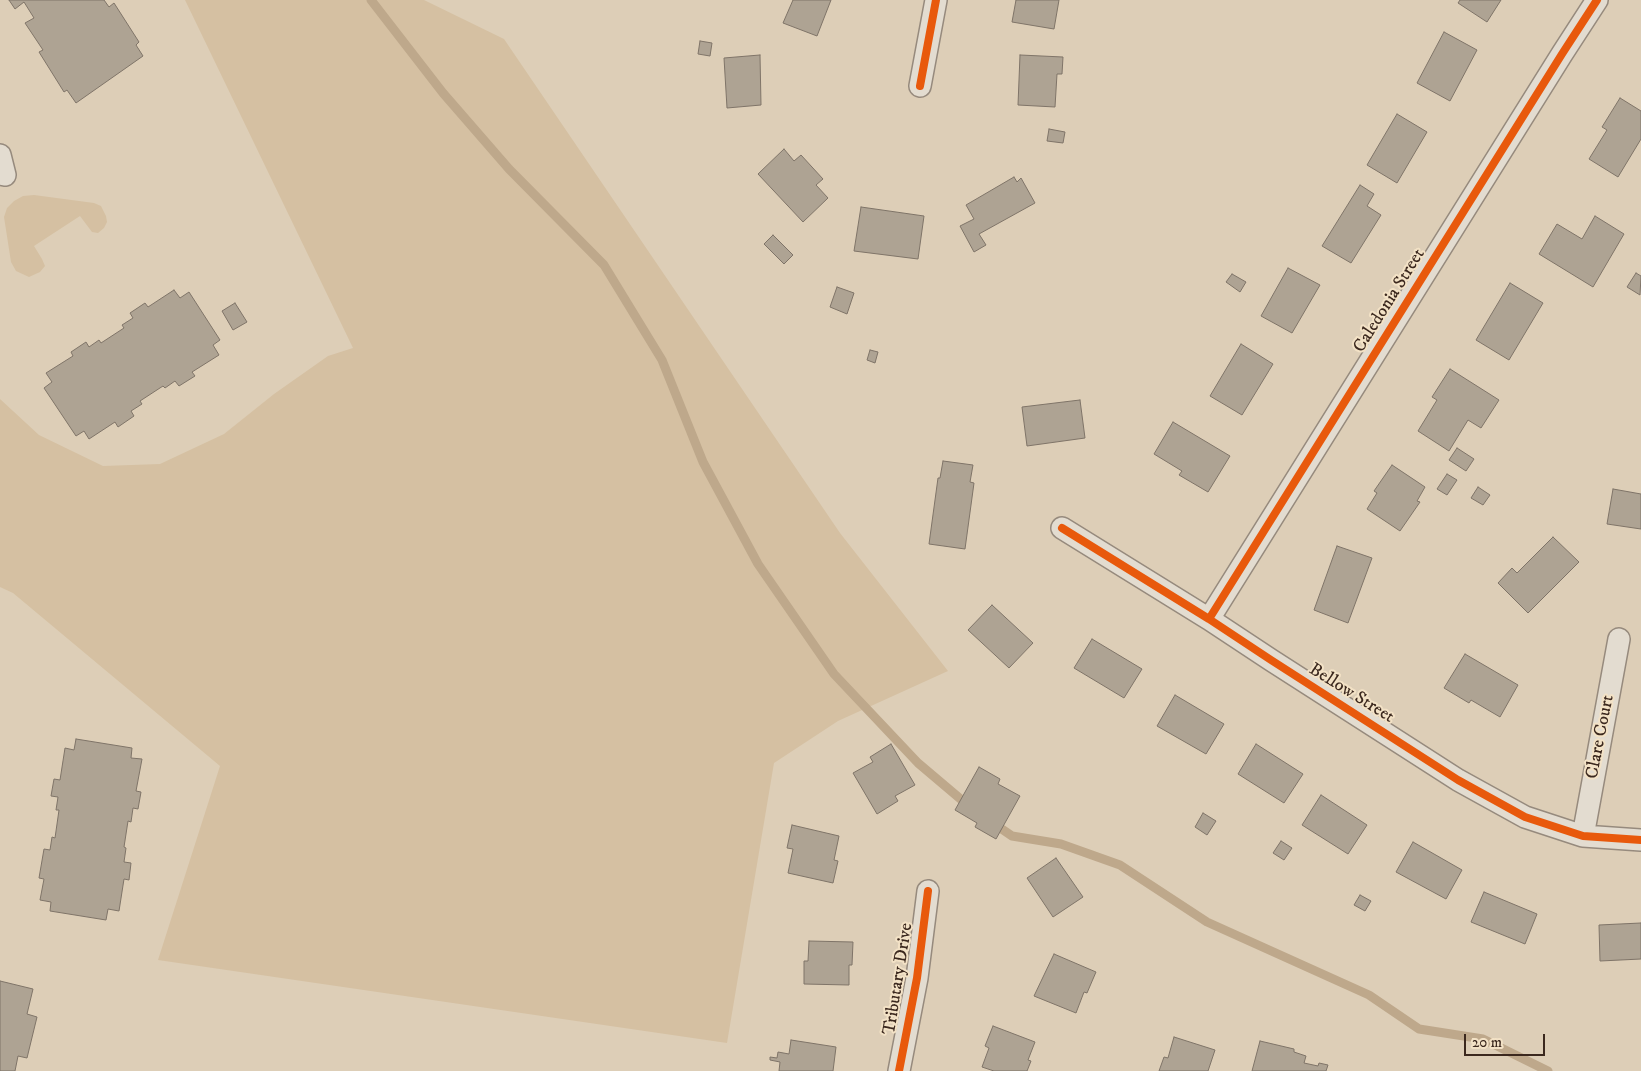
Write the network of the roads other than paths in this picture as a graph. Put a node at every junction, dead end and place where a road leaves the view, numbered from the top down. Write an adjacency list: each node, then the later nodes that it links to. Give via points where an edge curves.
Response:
1 (936, 0): 3 (street)
2 (1597, 0): 7 (street, Caledonia Street)
3 (920, 86)
4 (0, 155): 5 (street, via 6,175)
5 (0, 174)
6 (1062, 528): 7 (street, Bellow Street)
7 (1209, 619): 9 (street, Bellow Street, via 1458,780 1525,817)
8 (1619, 639): 9 (street, Clare Court)
9 (1583, 836): 10 (street, Bellow Street)
10 (1641, 840)
11 (928, 891): 12 (street, Tributary Drive, via 917,978)
12 (899, 1071)

